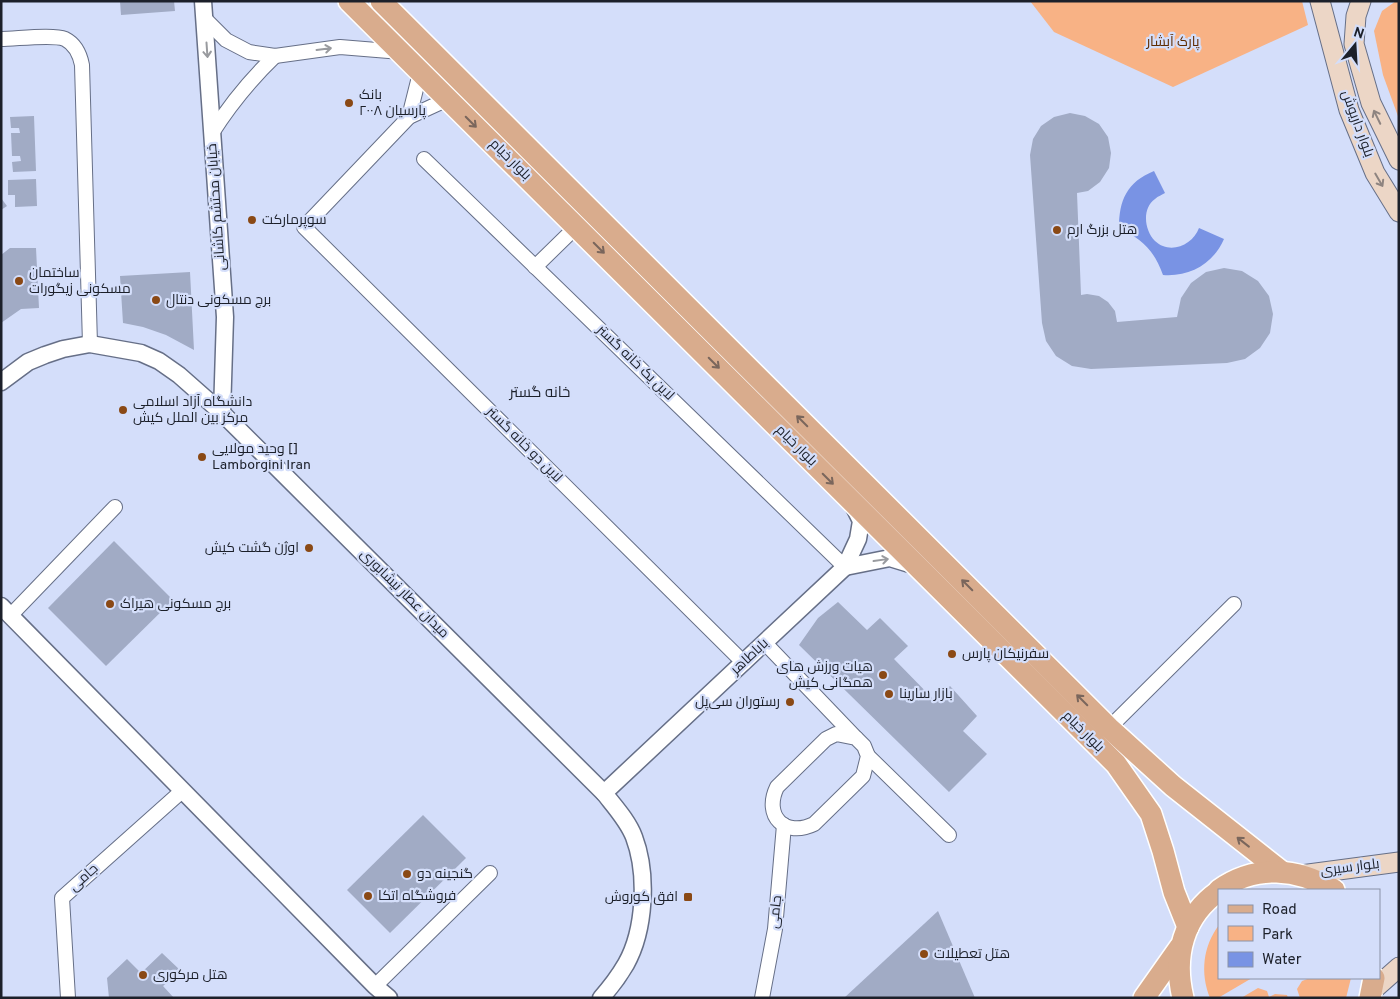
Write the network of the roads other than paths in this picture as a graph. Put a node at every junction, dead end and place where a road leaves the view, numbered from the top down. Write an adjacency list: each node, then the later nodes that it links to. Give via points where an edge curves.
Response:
1 (349, 1): 7 (main road, بلوار خیام)
2 (381, 1): 29 (main road, بلوار خیام, one-way to 2)
3 (1320, 1): 15 (main road, بلوار داریوش, one-way to 15, via 1348,110 1376,173)
4 (1361, 1): 14 (main road, بلوار داریوش, one-way to 4, via 1371,103 1354,44 1356,16)
5 (204, 9): 8 (street, via 226,40 249,52); 12 (street, خیابان محتشم کاشانی, one-way to 12)
6 (1, 40): 18 (street, via 65,39 80,55)
7 (401, 52): 8 (street, one-way to 7, via 340,47); 9 (main road, بلوار خیام)
8 (276, 56): 12 (street, via 252,78)
9 (420, 73): 10 (main road, بلوار خیام); 11 (street)
10 (448, 99): 11 (street); 16 (main road, بلوار خیام, one-way to 16)
11 (409, 117): 28 (street, لاین دو خانه گستر, via 304,227)
12 (212, 133): 20 (street, خیابان محتشم کاشانی, via 225,317)
13 (424, 159): 17 (street, لاین یک خانه گستر)
14 (1399, 160)
15 (1399, 212)
16 (577, 226): 17 (street); 21 (main road, بلوار خیام, one-way to 21)
17 (535, 267): 24 (street, لاین یک خانه گستر)
18 (90, 344): 19 (street, میدان عطار نیشابوری, via 45,354); 20 (street, میدان عطار نیشابوری, via 141,353 159,361)
19 (1, 382)
20 (222, 413): 33 (street, میدان عطار نیشابوری)
21 (852, 503): 23 (main road, بلوار خیام); 24 (street, باباطاهر, via 861,521 858,539)
22 (115, 507): 26 (street)
23 (916, 566): 24 (street, one-way to 23, via 890,558); 42 (main road, بلوار خیام, via 1116,764 1151,814)
24 (845, 567): 27 (street, باباطاهر)
25 (1234, 604): 29 (street)
26 (6, 611): 32 (street)
27 (765, 643): 28 (street, باباطاهر); 30 (street)
28 (744, 663): 33 (street, باباطاهر)
29 (1109, 728): 38 (main road, بلوار خیام, one-way to 29, via 1173,786)
30 (856, 738): 31 (street); 34 (street, via 836,734 826,739 777,787 772,797 772,808)
31 (868, 756): 34 (street, via 863,776 814,824 804,829); 35 (street)
32 (182, 791): 44 (street); 46 (street, جامی, via 62,898)
33 (604, 793): 48 (street, میدان عطار نیشابوری, via 634,836 642,887 639,924 633,946 626,964)
34 (784, 825): 49 (street, جامی, via 774,929)
35 (949, 835)
36 (1399, 862): 38 (main road, بلوار سیری)
37 (490, 873): 44 (street)
38 (1291, 873): 39 (main road, via 1263,872); 40 (main road, via 1319,881)
39 (1221, 889)
40 (1332, 889)
41 (1218, 891): 42 (main road, via 1198,910)
42 (1185, 936): 50 (main road); 51 (main road, via 1178,964)
43 (1399, 967): 45 (main road)
44 (375, 986): 47 (street)
45 (1372, 989)
46 (68, 998)
47 (389, 998)
48 (601, 998)
49 (762, 998)
50 (1144, 998)
51 (1183, 998)

